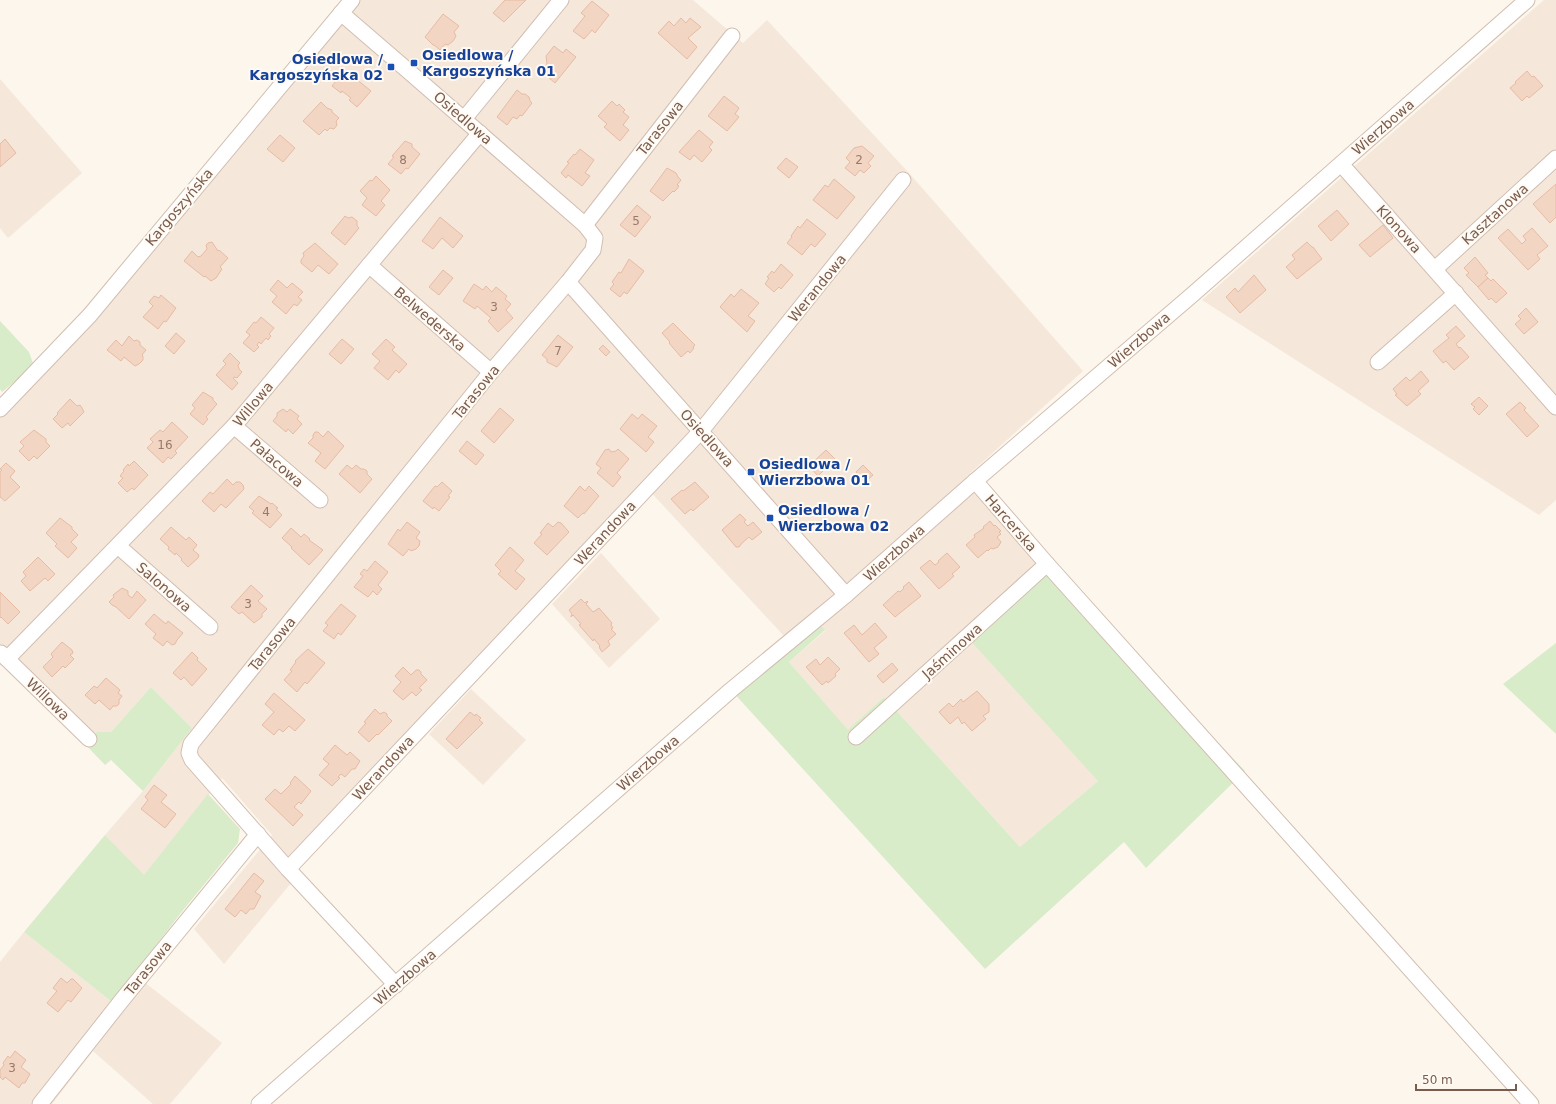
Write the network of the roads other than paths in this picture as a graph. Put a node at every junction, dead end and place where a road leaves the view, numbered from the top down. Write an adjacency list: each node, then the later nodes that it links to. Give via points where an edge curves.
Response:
1 (352, 0): 4 (street, Kargoszyńska)
2 (561, 0): 6 (street)
3 (1527, 0): 9 (street, Wierzbowa)
4 (341, 13): 6 (street, Osiedlowa); 19 (street, Kargoszyńska, via 90,315)
5 (732, 36): 11 (street, Tarasowa)
6 (464, 119): 7 (street, Osiedlowa)
7 (480, 133): 11 (street, Osiedlowa); 12 (street, Willowa)
8 (1556, 158): 13 (street, Kasztanowa)
9 (1341, 164): 13 (street, Klonowa); 22 (street, Wierzbowa)
10 (904, 180): 21 (street, Werandowa)
11 (585, 225): 14 (street, Tarasowa, via 595,238 593,250)
12 (369, 265): 17 (street, Belwederska); 20 (street, Willowa)
13 (1435, 269): 15 (street, Klonowa)
14 (568, 282): 17 (street, Tarasowa); 21 (street, Osiedlowa)
15 (1456, 294): 16 (street); 18 (street, Klonowa)
16 (1378, 362)
17 (491, 372): 31 (street, Tarasowa, via 191,744 189,753 192,760)
18 (1556, 407)
19 (0, 409)
20 (234, 426): 23 (street, Pałacowa); 24 (street, Willowa)
21 (701, 431): 26 (street, Osiedlowa); 32 (street, Werandowa)
22 (975, 481): 25 (street, Harcerska); 26 (street, Wierzbowa)
23 (320, 500)
24 (118, 546): 27 (street, Salonowa); 28 (street, Willowa)
25 (1047, 564): 29 (street, Jaśminowa); 36 (street, Harcerska)
26 (846, 595): 33 (street, Wierzbowa, via 731,690)
27 (210, 627)
28 (4, 656): 30 (street, Willowa)
29 (856, 737)
30 (89, 739)
31 (258, 834): 32 (street); 34 (street, Tarasowa)
32 (288, 869): 33 (street)
33 (396, 985): 35 (street, Wierzbowa)
34 (40, 1104)
35 (260, 1104)
36 (1531, 1104)

